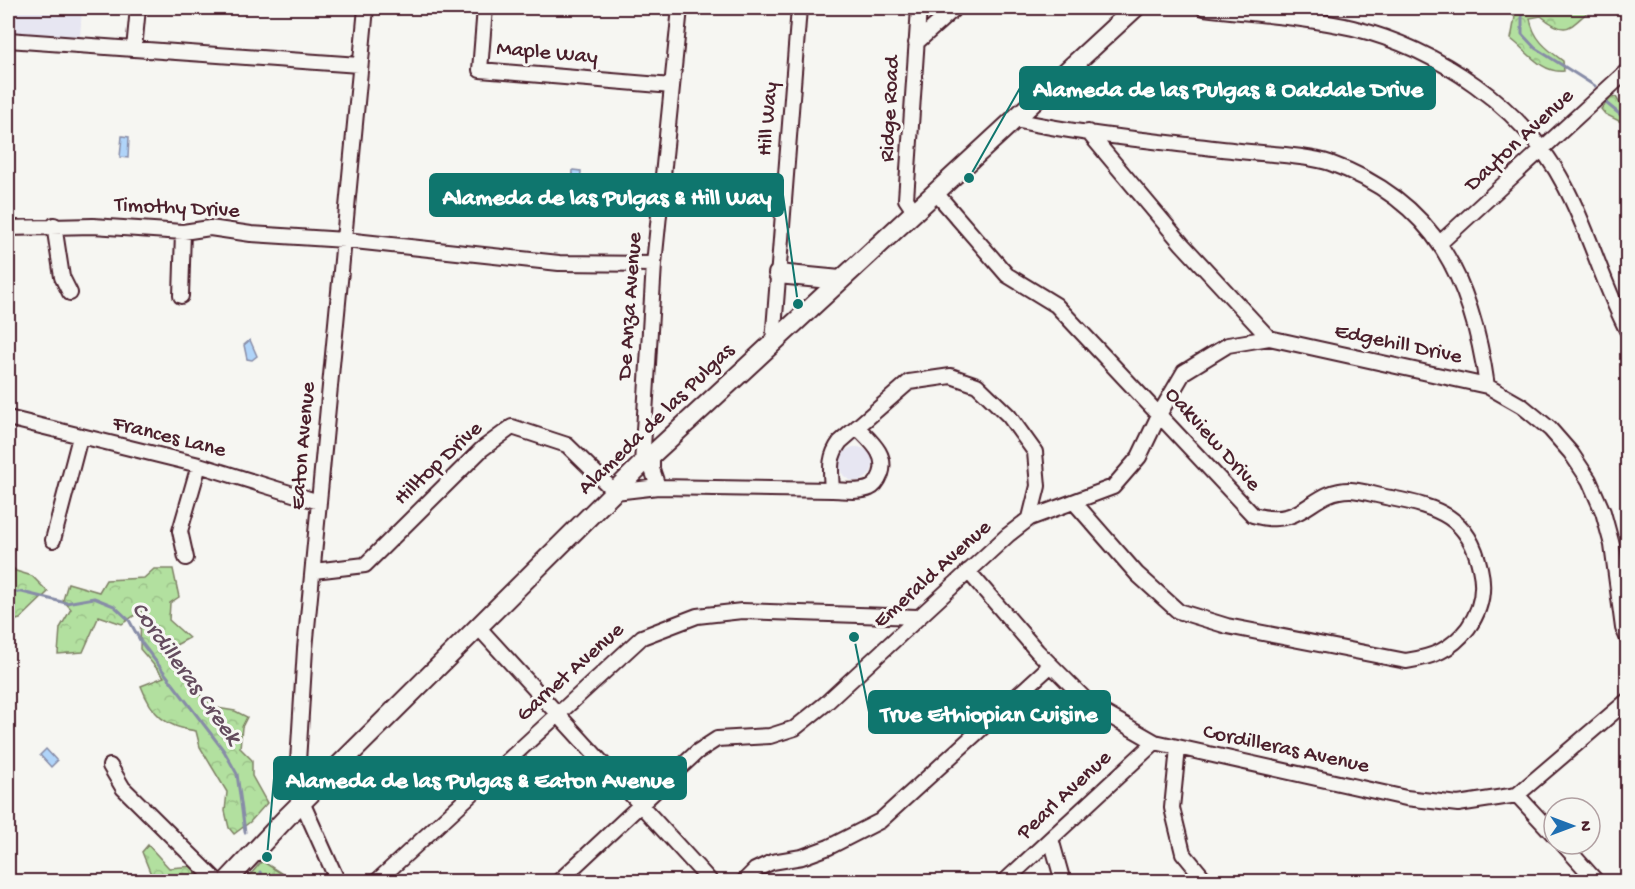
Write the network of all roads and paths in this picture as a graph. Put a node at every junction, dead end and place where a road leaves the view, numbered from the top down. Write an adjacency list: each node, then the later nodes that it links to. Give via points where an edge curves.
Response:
1 (138, 8): 12 (street)
2 (366, 8): 13 (street, Eaton Avenue)
3 (485, 8): 15 (street, Maple Way, via 480,70)
4 (680, 8): 15 (street, De Anza Avenue)
5 (799, 8): 27 (street, Hill Way)
6 (919, 8): 11 (street, Ridge Road)
7 (955, 8): 11 (street)
8 (1135, 8): 16 (main road, Alameda de las Pulgas)
9 (1204, 8): 18 (street, via 1352,28 1390,40 1477,86)
10 (8, 40): 12 (street)
11 (916, 43): 20 (street, Ridge Road, via 906,200)
12 (134, 49): 13 (street)
13 (359, 65): 24 (street, Eaton Avenue)
14 (1628, 69): 18 (street, Dayton Avenue)
15 (672, 86): 26 (street, De Anza Avenue)
16 (1015, 120): 17 (street); 19 (main road, Alameda de las Pulgas)
17 (1088, 132): 25 (street, via 1328,162 1395,195); 32 (street)
18 (1543, 149): 25 (street, Dayton Avenue); 31 (street, via 1565,185)
19 (936, 193): 20 (main road, Alameda de las Pulgas); 35 (street, Oakview Drive, via 1007,275 1056,305)
20 (914, 211): 28 (main road, Alameda de las Pulgas)
21 (54, 225): 22 (street, Timothy Drive); 23 (street, Timothy Drive); 29 (street, via 62,277)
22 (8, 228)
23 (183, 232): 24 (street, Timothy Drive, via 210,228 286,238); 30 (street)
24 (345, 240): 26 (street, Timothy Drive, via 559,263); 44 (street, Eaton Avenue)
25 (1441, 242): 34 (street, via 1471,314)
26 (654, 264): 39 (street, De Anza Avenue)
27 (778, 274): 28 (main road); 33 (street, Hill Way)
28 (840, 280): 33 (main road, Alameda de las Pulgas)
29 (70, 293)
30 (181, 296)
31 (1628, 332)
32 (1269, 339): 34 (street, Edgehill Drive); 35 (street, Emerald Avenue, via 1228,345 1184,372)
33 (773, 342): 39 (main road, Alameda de las Pulgas)
34 (1487, 386): 53 (street, Edgehill Drive, via 1522,406 1550,429 1589,480 1612,545 1623,628)
35 (1160, 413): 45 (street, Emerald Avenue, via 1138,458 1113,487); 45 (street, Oakview Drive, via 1253,515 1271,520 1296,516 1329,494 1350,490 1424,504 1443,512 1465,529 1477,552 1484,585 1476,617 1456,644 1437,655 1406,661 1227,626 1178,611 1137,574)
36 (8, 418): 38 (street, Frances Lane)
37 (856, 427): 42 (street, via 832,452); 42 (street, via 879,451 879,480 872,488); 46 (street, via 909,382 951,376 977,385 1009,416 1035,452 1038,486)
38 (80, 437): 40 (street, Frances Lane); 47 (street)
39 (647, 460): 41 (street); 43 (main road, Alameda de las Pulgas)
40 (199, 465): 44 (street, Frances Lane); 48 (street, via 180,531)
41 (658, 487): 42 (street); 43 (street)
42 (832, 490)
43 (615, 492): 49 (street, Hilltop Drive, via 567,445 512,427 482,449 365,565); 52 (main road, Alameda de las Pulgas)
44 (320, 502): 49 (street, Eaton Avenue)
45 (1074, 502): 46 (street, Emerald Avenue)
46 (1030, 518): 50 (street, Emerald Avenue)
47 (53, 540)
48 (186, 558)
49 (314, 571): 61 (street, Eaton Avenue, via 297,778)
50 (968, 571): 51 (street, Emerald Avenue); 54 (street, Cordilleras Avenue)
51 (918, 617): 56 (street, Garnet Avenue, via 742,611 697,615 642,637); 62 (street, Emerald Avenue, via 795,728 770,736 717,739 697,752)
52 (479, 628): 56 (street); 61 (main road, Alameda de las Pulgas)
53 (1628, 639)
54 (1050, 666): 57 (street, Cordilleras Avenue, via 1092,706); 72 (street, via 880,821 829,847 772,862 755,870)
55 (1628, 700): 60 (street)
56 (557, 713): 62 (street); 69 (street, Garnet Avenue)
57 (1155, 742): 58 (street, Cordilleras Avenue); 64 (street, Pearl Avenue)
58 (1178, 748): 60 (street, Cordilleras Avenue, via 1406,798 1458,804); 75 (street, via 1172,808 1183,853)
59 (110, 766): 66 (street, via 123,788)
60 (1517, 795): 63 (street)
61 (302, 802): 67 (main road, Alameda de las Pulgas); 68 (street, Eaton Avenue)
62 (641, 805): 70 (street, Emerald Avenue); 71 (street)
63 (1542, 822)
64 (1051, 839): 73 (street, Pearl Avenue); 74 (street)
65 (1574, 856): 76 (street)
66 (218, 882)
67 (226, 882)
68 (338, 882)
69 (376, 882)
70 (558, 882)
71 (711, 882)
72 (743, 882)
73 (1004, 882)
74 (1063, 882)
75 (1207, 882)
76 (1597, 882)

